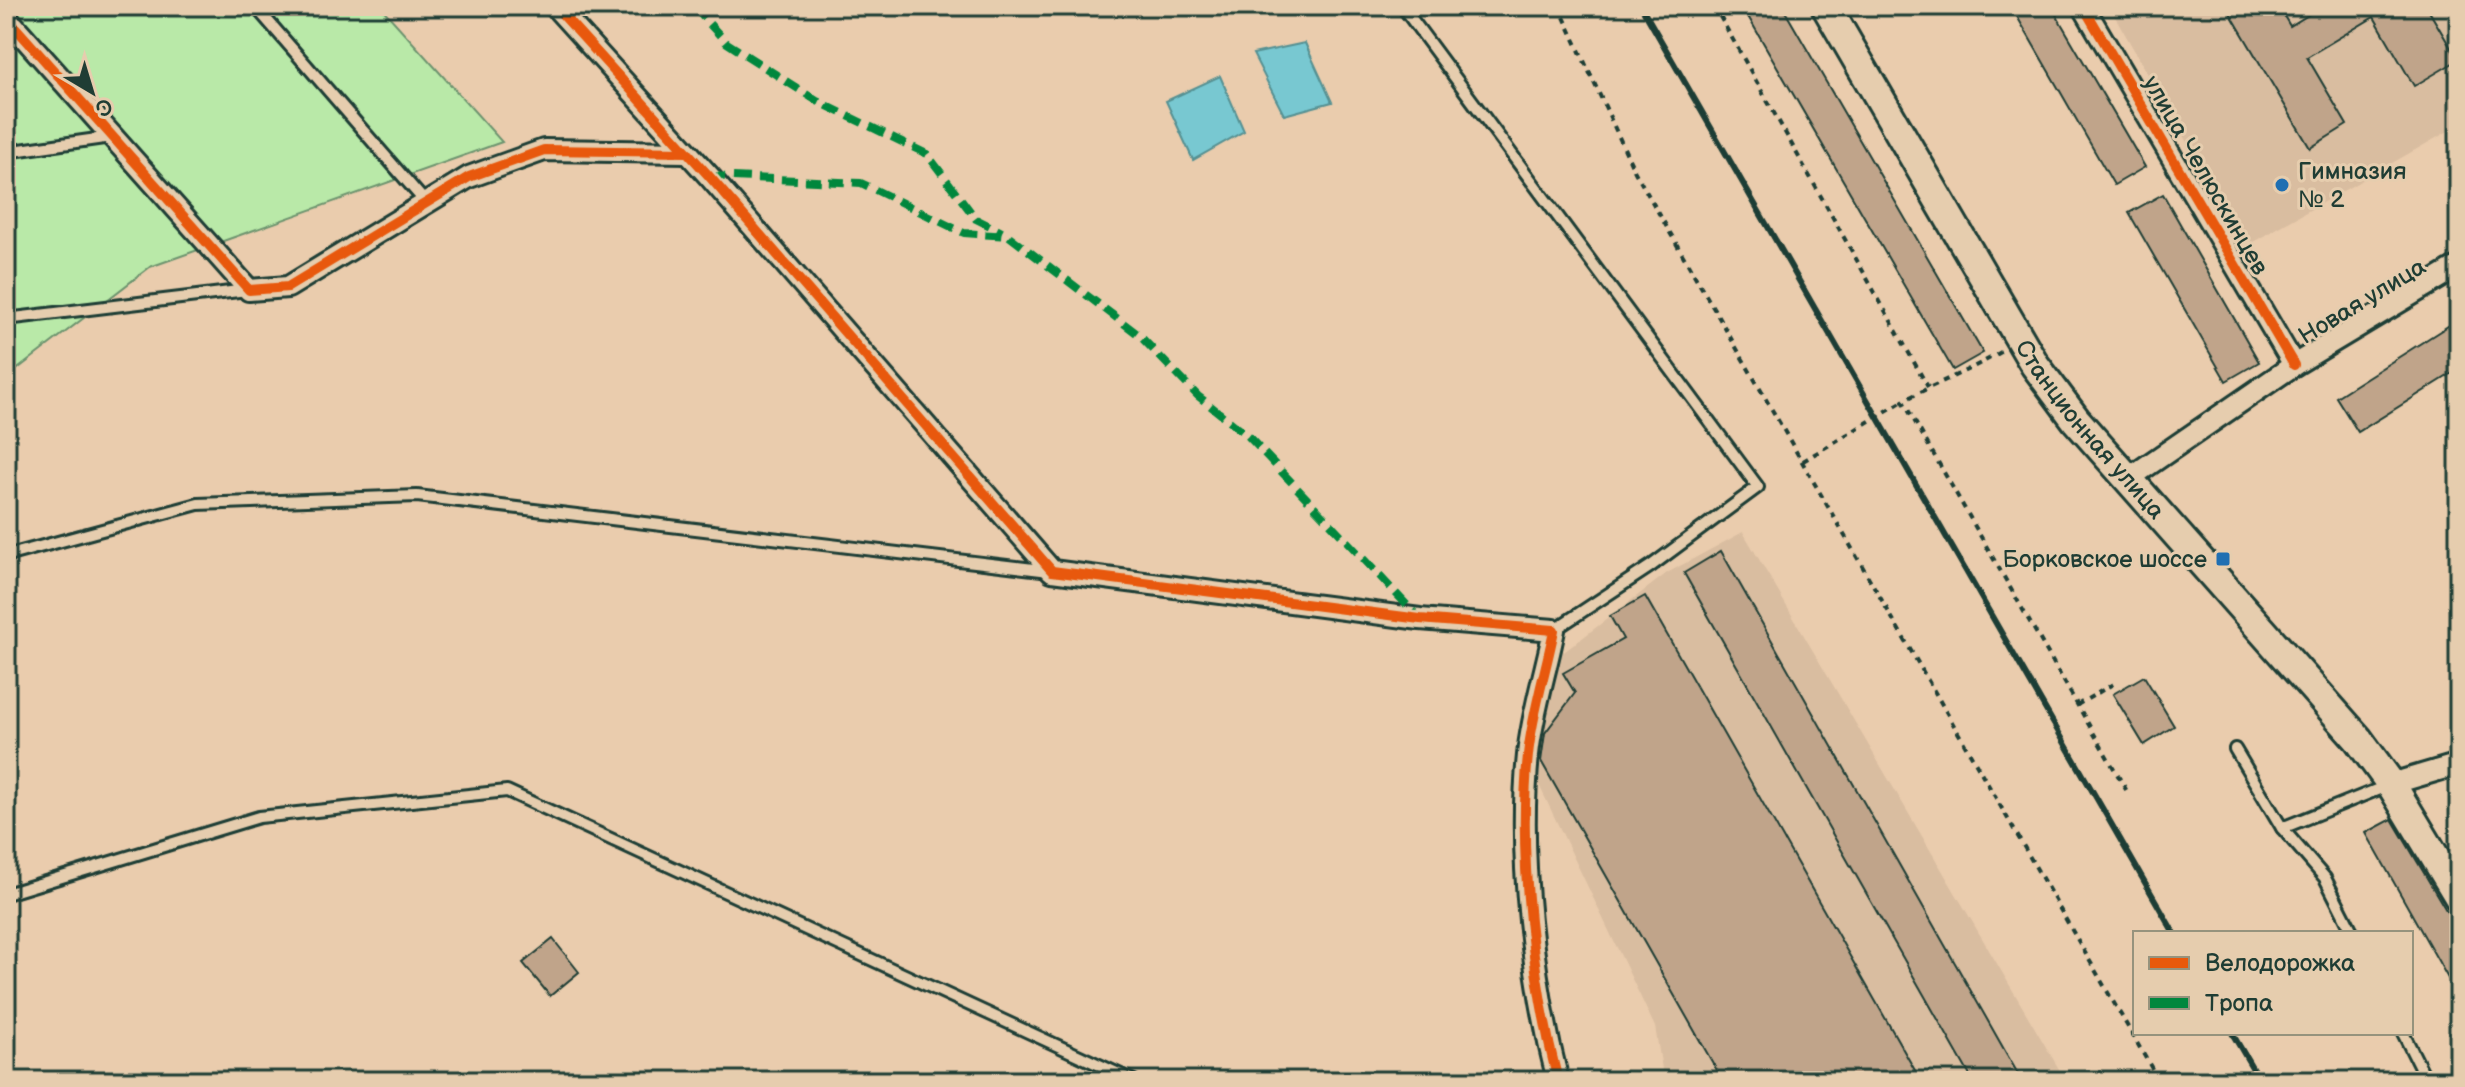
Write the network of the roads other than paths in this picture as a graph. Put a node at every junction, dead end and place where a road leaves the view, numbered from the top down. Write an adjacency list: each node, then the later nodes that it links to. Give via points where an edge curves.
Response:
1 (255, 6): 10 (lane)
2 (555, 6): 9 (street)
3 (1402, 6): 18 (lane, via 1758,487)
4 (1826, 6): 15 (main road, Станционная улица, via 2018,341)
5 (2083, 6): 14 (street, улица Челюскинцев)
6 (6, 17): 7 (street)
7 (113, 137): 8 (lane); 12 (street)
8 (6, 152)
9 (687, 152): 10 (street, via 544,150 469,177); 17 (street)
10 (426, 203): 12 (street, via 288,287)
11 (2459, 266): 14 (street, Новая улица)
12 (249, 290): 13 (lane)
13 (6, 319)
14 (2294, 365): 15 (street, Новая улица)
15 (2128, 479): 21 (main road, Станционная улица, via 2358,739)
16 (6, 556): 17 (lane, via 198,504 417,496)
17 (1052, 571): 18 (street, via 1420,619)
18 (1554, 630): 28 (street, via 1528,754 1526,846 1543,1023)
19 (2235, 749): 22 (lane)
20 (2459, 764): 21 (street)
21 (2391, 784): 22 (lane); 24 (main road, Станционная улица)
22 (2282, 828): 25 (lane, via 2325,878)
23 (6, 894): 27 (lane, via 259,817 507,791)
24 (2459, 897)
25 (2352, 931)
26 (2404, 1035): 29 (lane)
27 (1134, 1081)
28 (1558, 1081)
29 (2427, 1081)

